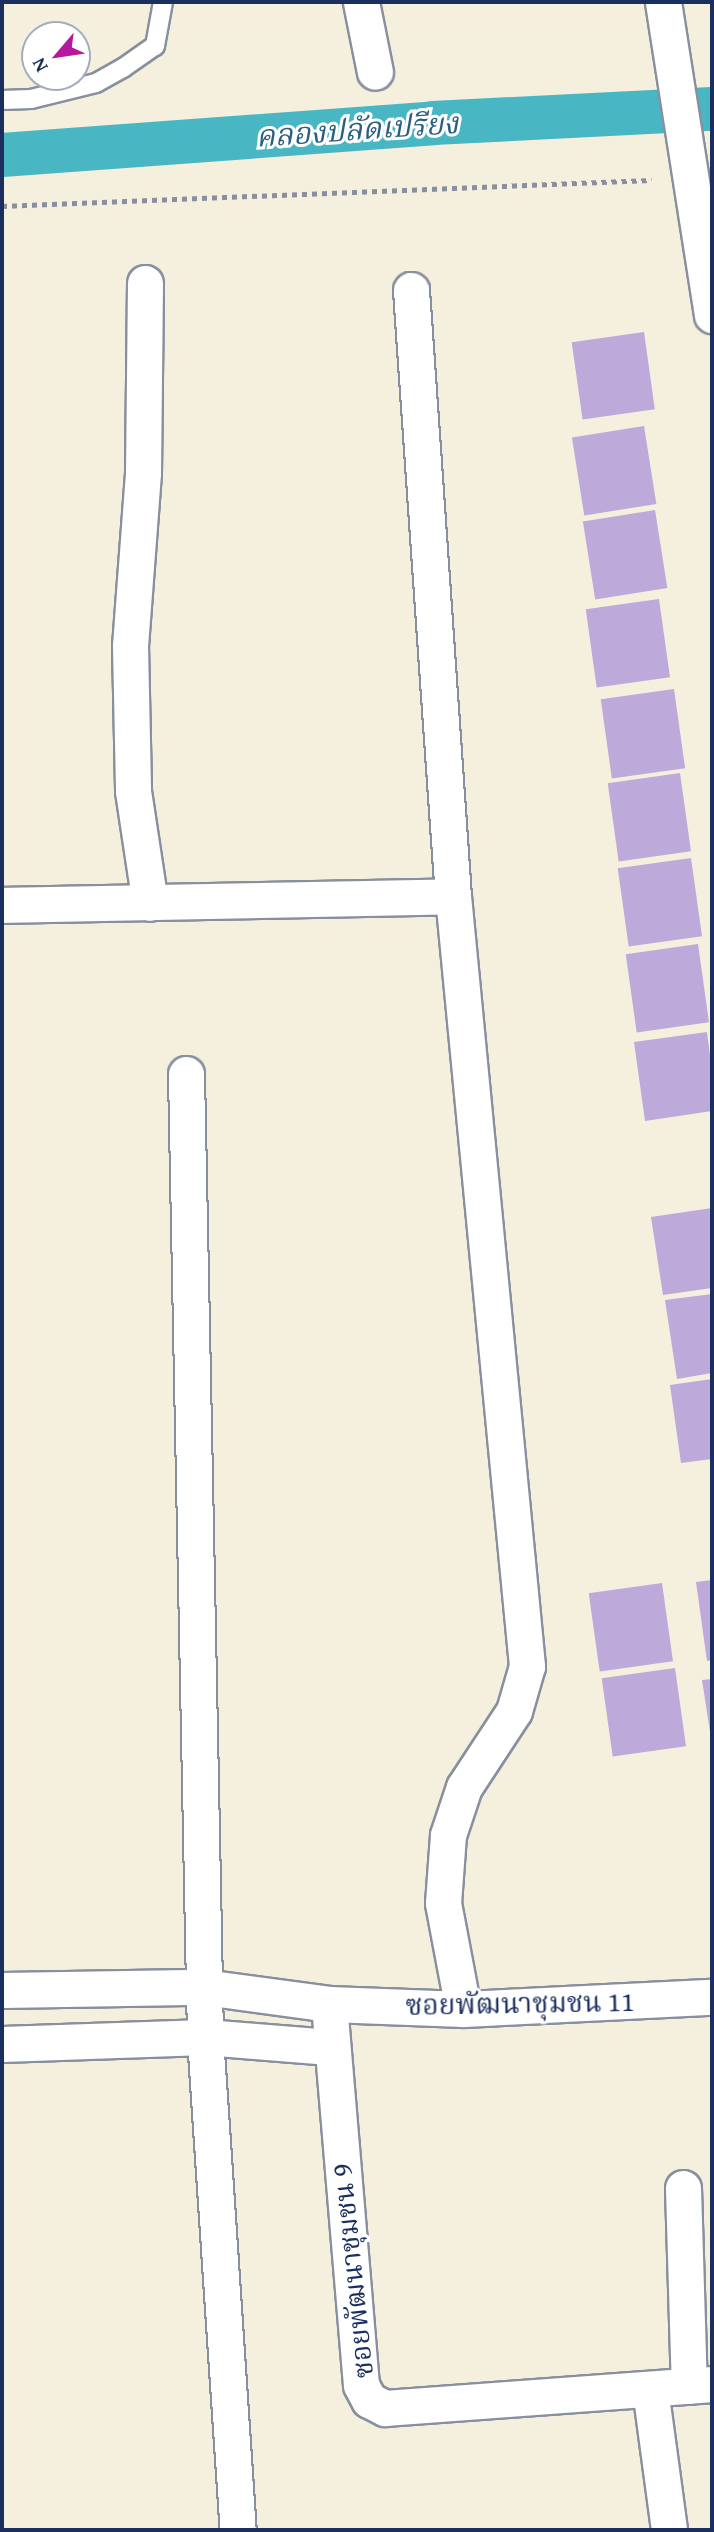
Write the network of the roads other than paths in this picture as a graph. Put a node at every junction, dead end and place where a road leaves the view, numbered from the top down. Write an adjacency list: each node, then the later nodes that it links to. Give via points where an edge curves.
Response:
1 (163, 2): 5 (lane, via 155,46 123,68 96,83 31,99)
2 (361, 2): 4 (street)
3 (663, 2): 8 (street)
4 (375, 72)
5 (2, 100)
6 (145, 283): 10 (street, via 144,473 130,645 133,790)
7 (411, 290): 9 (street)
8 (712, 315)
9 (453, 896): 10 (street); 17 (street, via 527,1666 514,1711 464,1787 448,1835 443,1903)
10 (150, 903): 11 (street)
11 (2, 905)
12 (186, 1074): 13 (street)
13 (204, 1987): 14 (street, ซอยพัฒนาชุมชน 11); 16 (street, ซอยพัฒนาชุมชน 11); 18 (street)
14 (2, 1990)
15 (712, 1997): 17 (street, ซอยพัฒนาชุมชน 11)
16 (328, 2004): 17 (street, ซอยพัฒนาชุมชน 11); 20 (street, ซอยพัฒนาชุมชน 9)
17 (463, 2009)
18 (205, 2037): 19 (street); 20 (street); 24 (street)
19 (2, 2044)
20 (330, 2047): 23 (street, ซอยพัฒนาชุมชน 9, via 361,2385 369,2400 385,2408)
21 (683, 2188): 22 (street)
22 (701, 2385): 23 (street, ซอยพัฒนาชุมชน 9)
23 (650, 2389): 25 (street)
24 (238, 2530)
25 (669, 2530)

